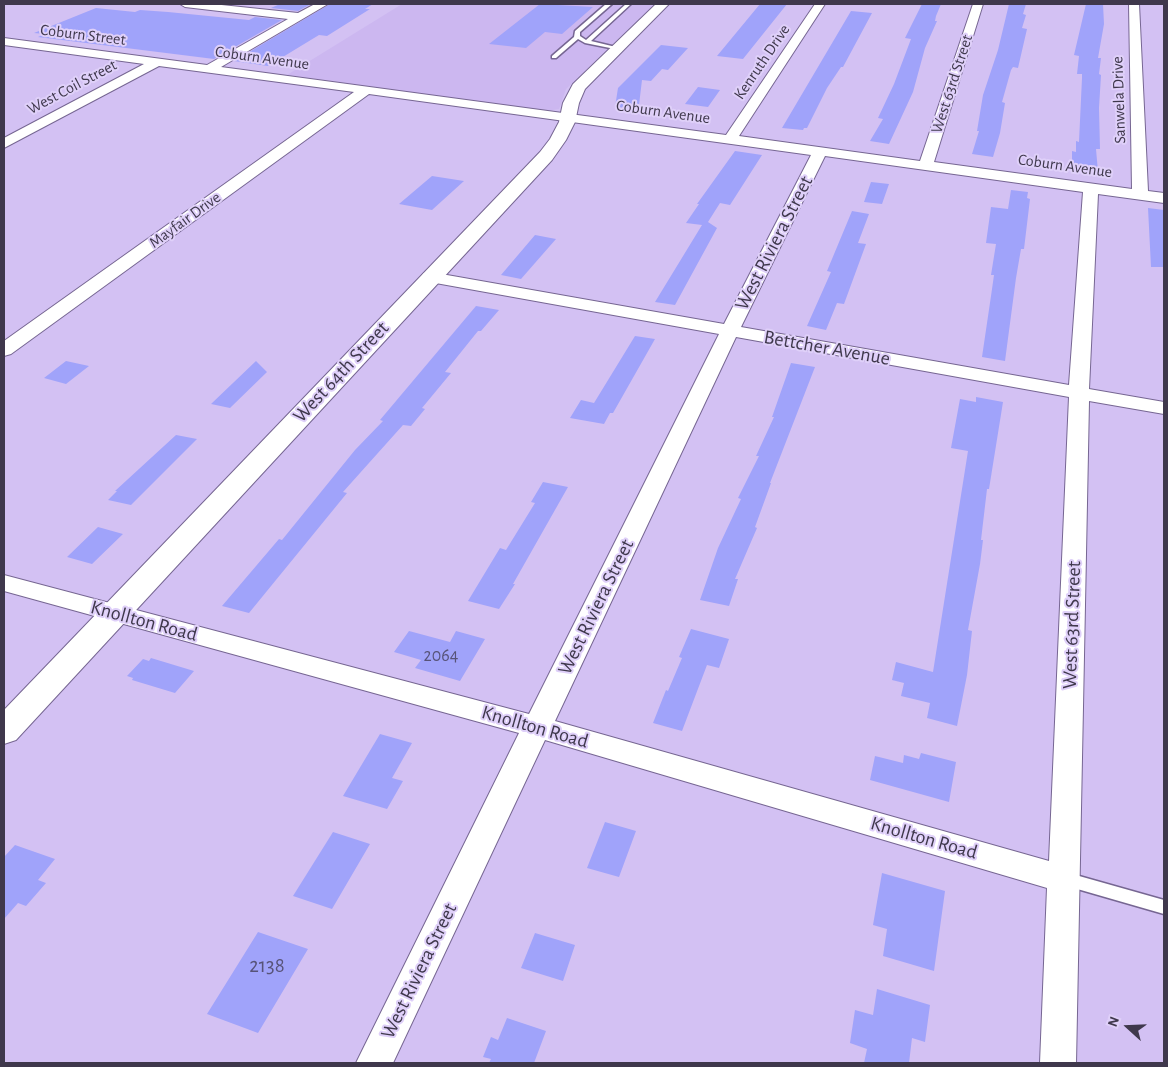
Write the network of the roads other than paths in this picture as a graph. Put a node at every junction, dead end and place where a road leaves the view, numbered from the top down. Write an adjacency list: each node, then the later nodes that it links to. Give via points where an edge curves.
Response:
1 (185, 4): 9 (street)
2 (323, 4): 9 (street)
3 (609, 4): 10 (lane, via 577,32)
4 (630, 4): 12 (lane)
5 (663, 4): 13 (street, West 64th Street)
6 (820, 4): 19 (street, Kenruth Drive)
7 (978, 4): 22 (street, West 63rd Street)
8 (1134, 4): 24 (street, Sanwela Drive)
9 (300, 17): 16 (street)
10 (577, 37): 12 (lane); 14 (lane)
11 (4, 41): 15 (street, Coburn Street)
12 (587, 42): 13 (lane)
13 (618, 49): 18 (street, West 64th Street, via 578,88)
14 (554, 57)
15 (158, 61): 16 (street, Coburn Avenue); 20 (street, West Coil Street)
16 (210, 68): 17 (street, Coburn Avenue)
17 (366, 90): 18 (street, Coburn Avenue); 28 (street, Mayfair Drive)
18 (569, 116): 19 (street, Coburn Avenue); 26 (street, West 64th Street, via 546,156)
19 (731, 138): 21 (street, Coburn Avenue)
20 (4, 144)
21 (820, 151): 22 (street, Coburn Avenue); 27 (street, West Riviera Street)
22 (926, 165): 23 (street, Coburn Avenue)
23 (1091, 187): 24 (street, Coburn Avenue); 29 (street, West 63rd Street)
24 (1140, 194): 25 (street, Coburn Avenue)
25 (1164, 198)
26 (430, 277): 27 (street, Bettcher Avenue); 32 (street, West 64th Street)
27 (730, 330): 29 (street, Bettcher Avenue); 33 (street, West Riviera Street)
28 (4, 350)
29 (1079, 393): 30 (street, Bettcher Avenue); 35 (street, West 63rd Street)
30 (1164, 408)
31 (4, 583): 32 (street, Knollton Road)
32 (115, 613): 33 (street, Knollton Road); 34 (street, West 64th Street)
33 (537, 727): 35 (street, Knollton Road); 37 (street, West Riviera Street)
34 (4, 732)
35 (1064, 878): 36 (lane); 38 (street, West 63rd Street)
36 (1164, 907)
37 (374, 1063)
38 (1058, 1063)

